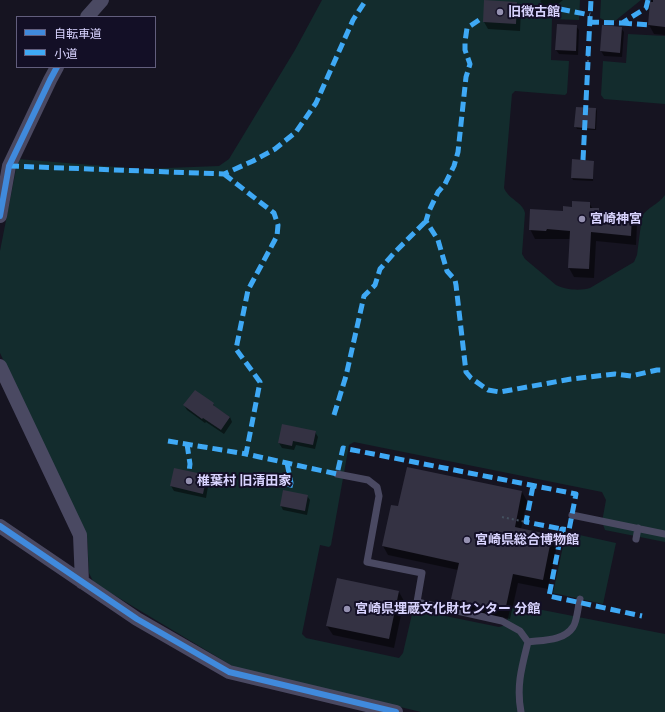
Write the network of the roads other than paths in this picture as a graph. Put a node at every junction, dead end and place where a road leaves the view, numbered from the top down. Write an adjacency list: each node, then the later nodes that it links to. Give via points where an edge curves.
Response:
1 (102, 0): 2 (street)
2 (88, 16)
3 (56, 68): 4 (street)
4 (5, 166): 5 (street)
5 (0, 216)
6 (0, 366): 13 (street, via 80,536)
7 (338, 474): 15 (lane, via 368,480 377,487 379,496 367,562 422,573 417,602 502,621 520,631)
8 (572, 515): 10 (lane)
9 (0, 526): 13 (street)
10 (638, 528): 11 (lane); 12 (lane)
11 (665, 534)
12 (636, 539)
13 (82, 582): 16 (street, via 229,672)
14 (580, 599): 15 (lane, via 573,627 568,632 550,640)
15 (528, 642): 17 (lane, via 519,678 518,698)
16 (396, 712)
17 (521, 712)

